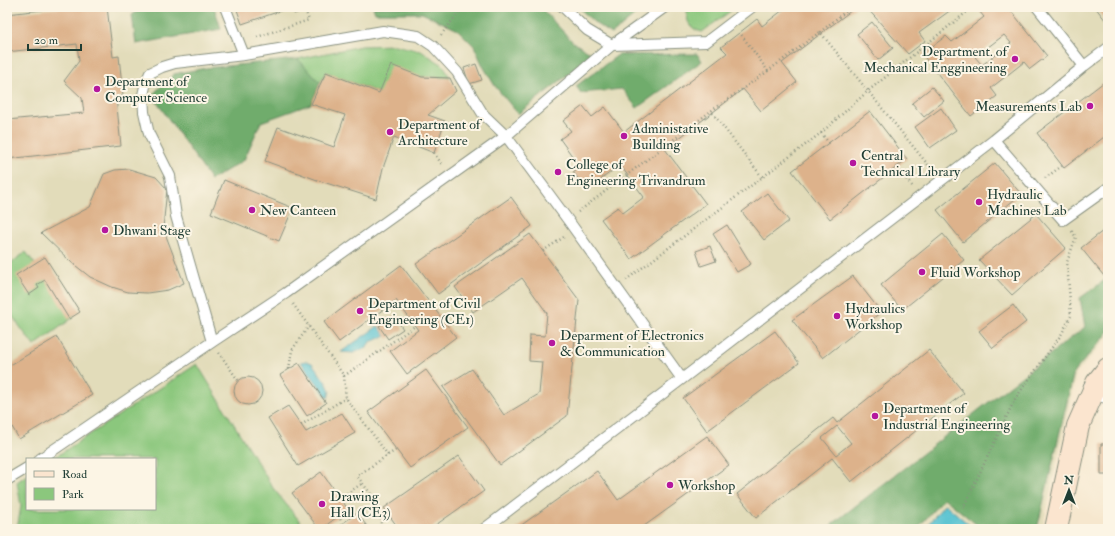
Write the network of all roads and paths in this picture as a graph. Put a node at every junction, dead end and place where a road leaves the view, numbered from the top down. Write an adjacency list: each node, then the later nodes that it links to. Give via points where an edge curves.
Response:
1 (225, 7): 12 (lane)
2 (465, 7): 14 (path)
3 (563, 7): 13 (lane, via 587,30)
4 (665, 7): 13 (lane)
5 (752, 7): 10 (lane)
6 (851, 7): 11 (path)
7 (973, 7): 19 (path)
8 (1037, 7): 17 (lane)
9 (305, 10): 12 (path, via 309,20)
10 (732, 22): 13 (lane, via 706,42); 18 (path)
11 (820, 32): 18 (path); 19 (path)
12 (240, 43): 16 (lane)
13 (612, 45): 22 (lane)
14 (433, 46): 16 (lane, via 418,36 383,31); 22 (lane, via 457,72 482,114)
15 (1108, 48): 17 (lane)
16 (244, 55): 44 (lane, via 175,63 162,67 150,73 143,95 149,134 170,176 176,216)
17 (1084, 66): 23 (lane)
18 (768, 71): 20 (path)
19 (868, 91): 21 (path); 29 (path)
20 (711, 111): 28 (path); 30 (path)
21 (821, 133): 24 (path); 28 (path)
22 (506, 136): 34 (lane); 41 (lane)
23 (994, 140): 29 (lane); 31 (lane)
24 (829, 143)
25 (1062, 166): 31 (path)
26 (896, 167): 33 (path)
27 (603, 177): 30 (path)
28 (762, 177): 40 (path)
29 (940, 181): 33 (lane)
30 (610, 186): 34 (path)
31 (1035, 186): 35 (lane)
32 (1108, 188): 35 (lane)
33 (920, 196): 48 (lane)
34 (568, 220): 36 (lane)
35 (1063, 220): 60 (path, via 1076,237 1067,262 1071,316 1061,335 1015,400)
36 (575, 230): 38 (path); 40 (lane)
37 (501, 248): 39 (path)
38 (543, 252)
39 (504, 253)
40 (616, 288): 48 (lane)
41 (286, 293): 42 (path); 44 (lane)
42 (309, 326): 45 (path, via 292,350); 47 (path)
43 (416, 326): 47 (path)
44 (212, 342): 49 (path); 55 (lane)
45 (289, 369)
46 (1108, 370): 50 (street)
47 (344, 376): 51 (path)
48 (682, 379): 64 (lane)
49 (238, 380)
50 (1101, 391): 65 (street, via 1078,426)
51 (346, 398): 52 (path); 54 (path)
52 (301, 425)
53 (396, 450): 54 (path)
54 (388, 455): 58 (path, via 357,476)
55 (41, 458)
56 (26, 469): 57 (lane)
57 (7, 480)
58 (363, 483): 59 (path); 63 (path, via 377,502)
59 (340, 498)
60 (963, 508)
61 (338, 516): 62 (path)
62 (343, 523)
63 (382, 529)
64 (484, 529)
65 (1056, 529)

